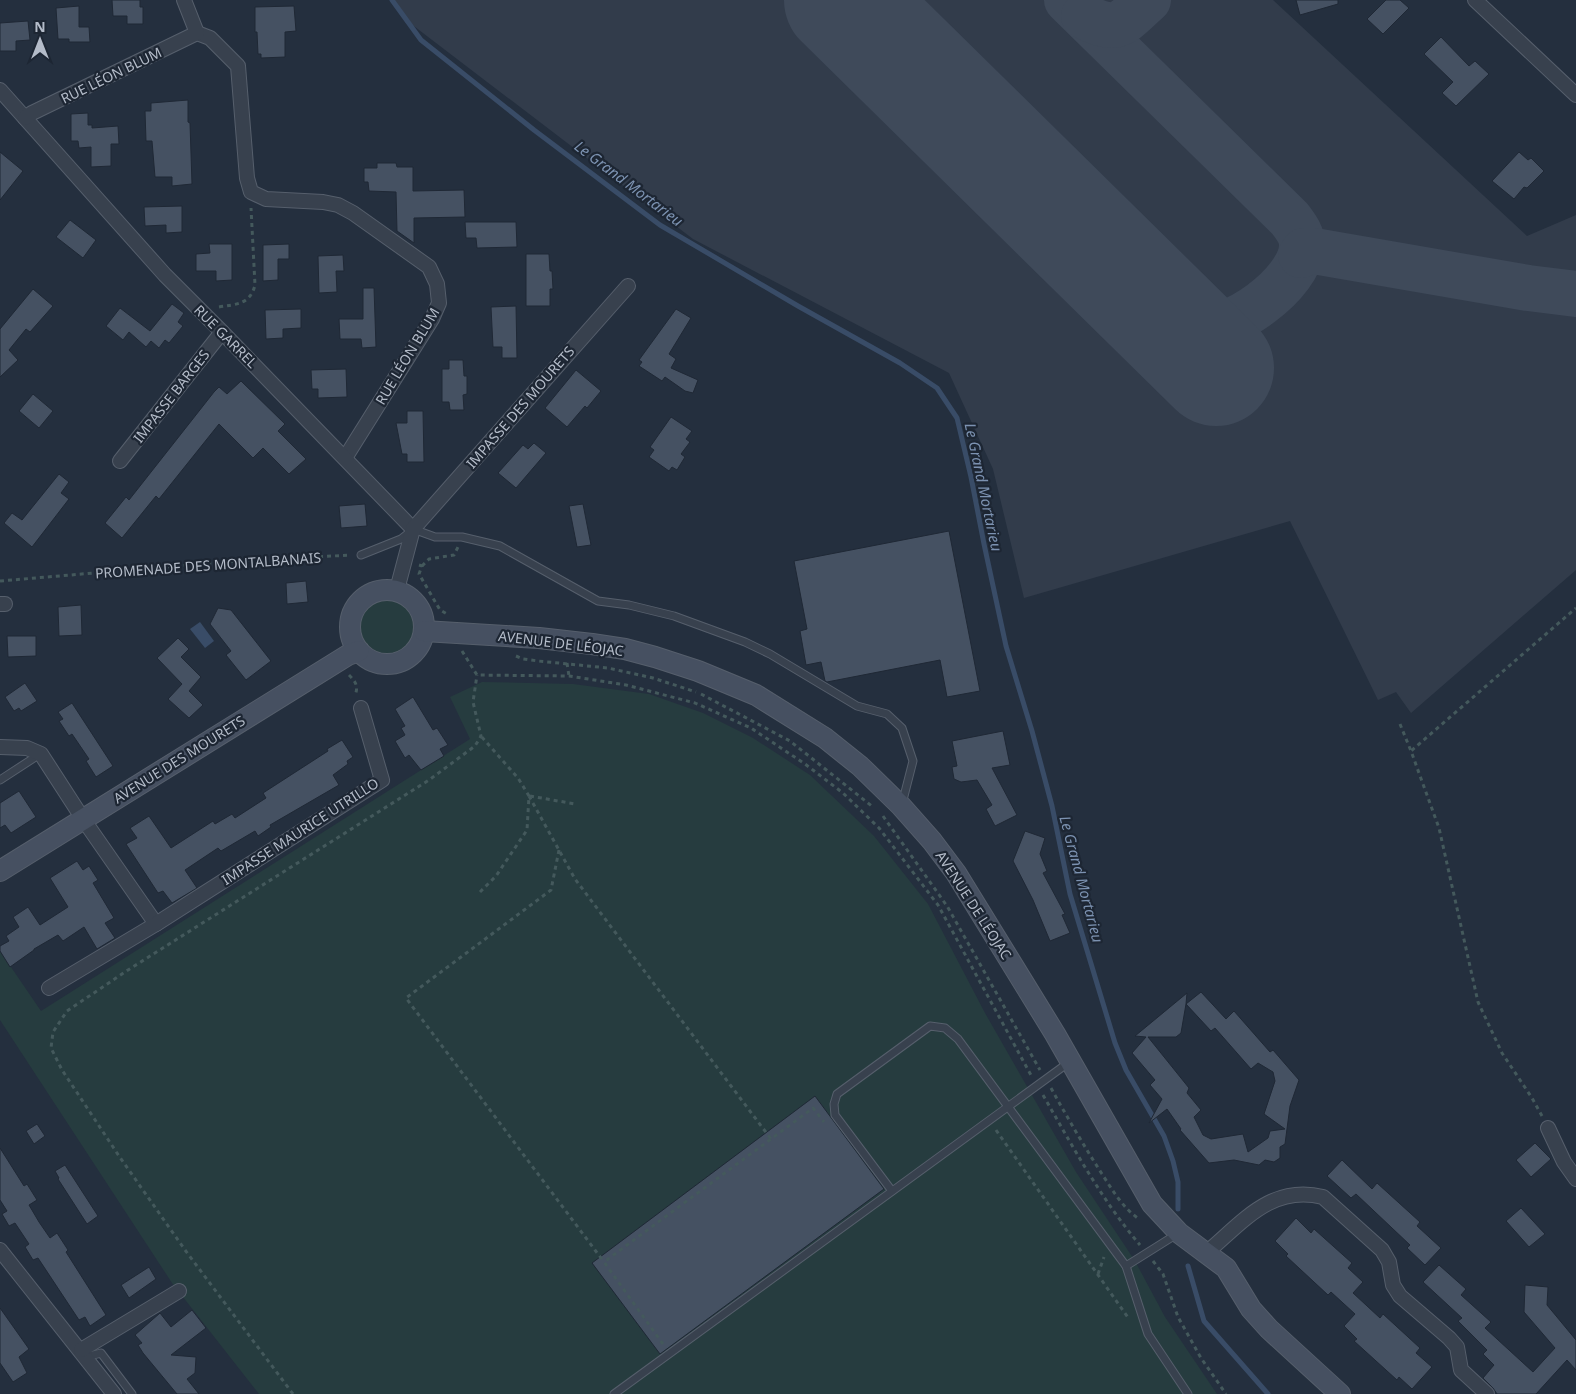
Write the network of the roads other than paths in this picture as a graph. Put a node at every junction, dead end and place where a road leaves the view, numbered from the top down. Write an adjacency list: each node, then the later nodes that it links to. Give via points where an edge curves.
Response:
1 (184, 0): 3 (street)
2 (1475, 0): 5 (street)
3 (197, 33): 6 (street, RUE LÉON BLUM); 9 (street, RUE LÉON BLUM, via 210,38 238,66 247,178 251,192 266,199 338,204 429,267 437,284 439,303 432,319)
4 (0, 91): 6 (street, RUE GARREL)
5 (1576, 95)
6 (25, 118): 8 (street, RUE GARREL, via 165,276)
7 (628, 286): 11 (street, IMPASSE DES MOURETS)
8 (222, 332): 9 (street, RUE GARREL); 10 (street, IMPASSE BARGES)
9 (345, 458): 11 (street, RUE GARREL)
10 (120, 461)
11 (412, 530): 12 (lane, via 401,539); 13 (street); 20 (lane, via 500,546 598,601 674,616 745,642 857,706 887,714 902,728 912,761)
12 (361, 554)
13 (399, 592): 14 (main road, via 418,607); 15 (main road, via 376,592 357,606 350,629)
14 (424, 631): 15 (main road, via 416,651 398,663 376,663); 20 (main road, AVENUE DE LÉOJAC, via 462,640 539,638 616,648 698,671 756,695 825,738)
15 (359, 651): 21 (main road, AVENUE DES MOURETS)
16 (361, 708): 23 (street, IMPASSE MAURICE UTRILLO, via 382,780)
17 (0, 747): 18 (street, via 27,748)
18 (41, 754): 19 (lane); 21 (street)
19 (0, 780)
20 (901, 806): 25 (main road, AVENUE DE LÉOJAC, via 956,873)
21 (83, 819): 22 (main road, AVENUE DES MOURETS); 23 (street)
22 (0, 871)
23 (156, 924): 24 (street, IMPASSE MAURICE UTRILLO)
24 (49, 988)
25 (1070, 1061): 26 (lane); 30 (main road, AVENUE DE LÉOJAC, via 1152,1204)
26 (1008, 1107): 29 (lane); 29 (lane, via 958,1039 945,1028 930,1026 837,1094 834,1104 835,1115); 33 (lane)
27 (1548, 1128): 28 (street)
28 (1576, 1179)
29 (892, 1191): 38 (lane)
30 (1179, 1233): 32 (main road, AVENUE DE LÉOJAC); 33 (lane)
31 (0, 1250): 35 (street)
32 (1206, 1253): 40 (main road, AVENUE DE LÉOJAC, via 1226,1268 1251,1308 1269,1329); 41 (street, via 1259,1208 1277,1198 1292,1194 1323,1197 1382,1250 1389,1262 1393,1285 1400,1296 1457,1347 1461,1370)
33 (1126, 1266): 39 (lane, via 1148,1334)
34 (179, 1291): 35 (street)
35 (83, 1354): 36 (street); 37 (lane, via 101,1353)
36 (114, 1394)
37 (132, 1394)
38 (614, 1394)
39 (1188, 1394)
40 (1340, 1394)
41 (1487, 1394)

